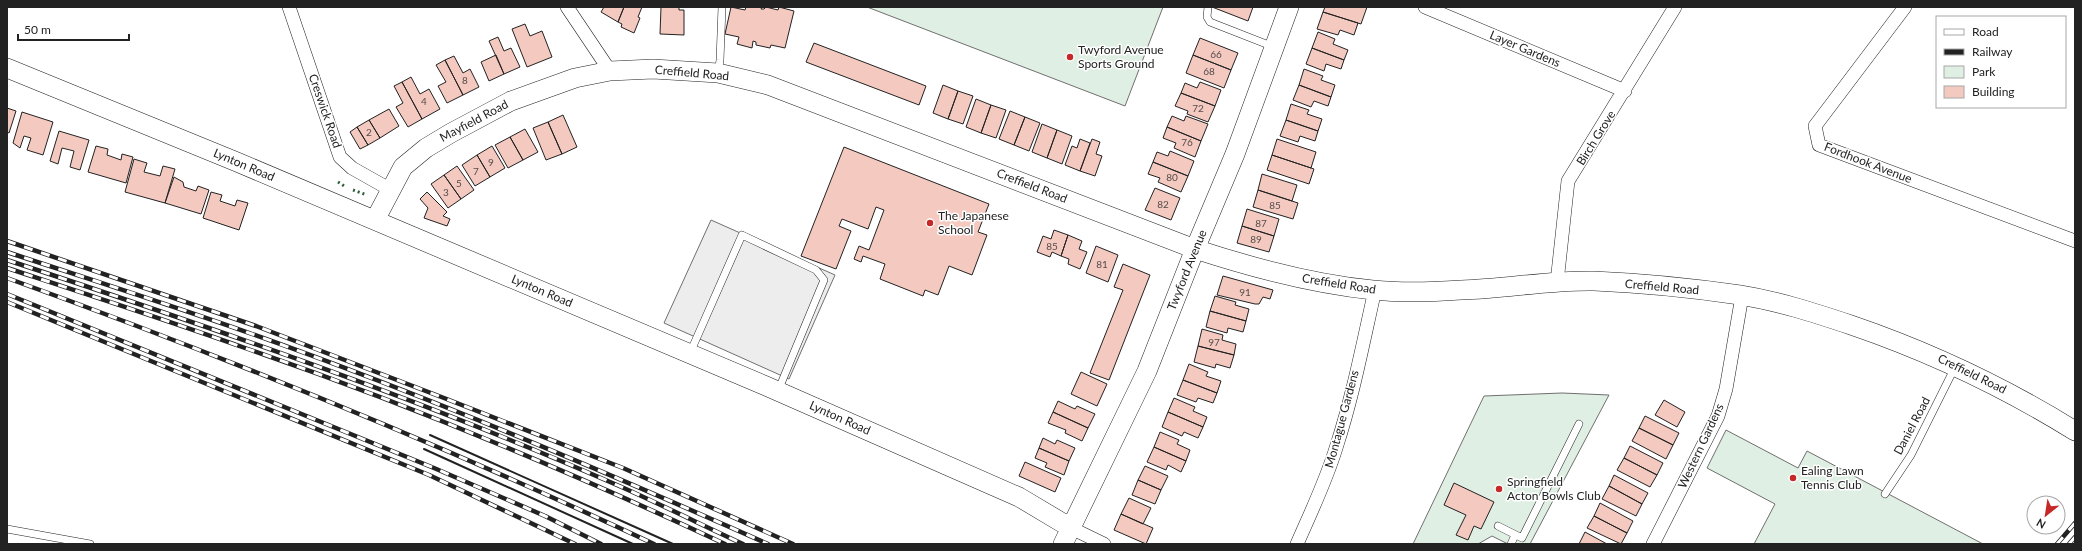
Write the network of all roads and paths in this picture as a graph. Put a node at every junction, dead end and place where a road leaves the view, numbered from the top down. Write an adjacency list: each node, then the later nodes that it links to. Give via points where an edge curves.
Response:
1 (290, 7): 14 (street, Creswick Road, via 340,157 352,168)
2 (567, 7): 11 (street)
3 (722, 7): 12 (lane)
4 (1208, 7): 9 (lane, via 1207,18 1210,22)
5 (1290, 7): 9 (street, Twyford Avenue)
6 (1425, 7): 13 (street, Layer Gardens)
7 (1675, 7): 13 (street, Birch Grove)
8 (1905, 7): 16 (street, Fordhook Avenue, via 1815,126 1819,145)
9 (1275, 47): 17 (street, Twyford Avenue, via 1235,154)
10 (7, 68): 15 (street, Lynton Road)
11 (610, 71): 12 (street, Creffield Road, via 653,69); 14 (street, Mayfield Road, via 575,78 511,101 450,133 403,167)
12 (718, 73): 17 (street, Creffield Road, via 768,84)
13 (1625, 91): 18 (street, Birch Grove, via 1568,181)
14 (391, 190): 15 (street, Mayfield Road)
15 (375, 220): 21 (street, Lynton Road)
16 (2075, 241)
17 (1195, 248): 19 (street, Creffield Road, via 1240,264 1317,282); 30 (street, Twyford Avenue, via 1147,371)
18 (1558, 282): 19 (street, Creffield Road, via 1463,290); 20 (street, Creffield Road, via 1663,285)
19 (1375, 290): 33 (street, Montague Gardens, via 1336,449)
20 (1742, 296): 22 (street, Creffield Road, via 1820,314 1887,337); 35 (street, Western Gardens, via 1726,390 1718,416)
21 (690, 354): 23 (street, Lynton Road); 23 (lane, via 742,236 816,270 824,280)
22 (1956, 366): 25 (street, Creffield Road); 26 (lane, Daniel Road, via 1911,455)
23 (778, 391): 30 (street, Lynton Road, via 1019,497)
24 (1579, 424): 29 (lane, via 1522,538)
25 (2075, 431)
26 (1885, 494)
27 (1498, 526): 29 (lane)
28 (7, 529): 31 (lane)
29 (1515, 534): 34 (lane)
30 (1067, 536): 32 (street)
31 (90, 544)
32 (1104, 544)
33 (1297, 544)
34 (1511, 544)
35 (1653, 544)

